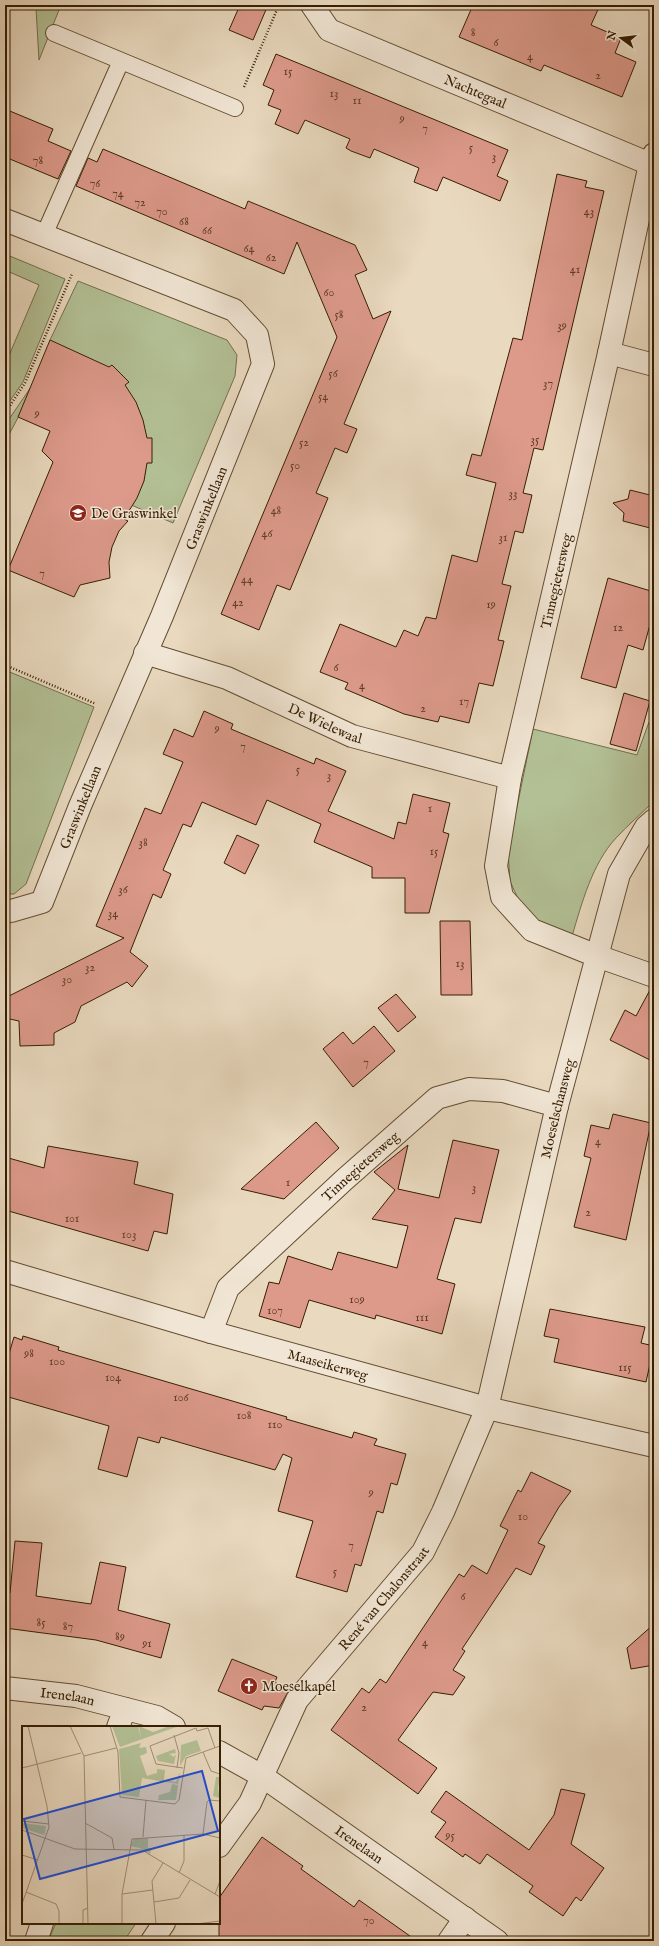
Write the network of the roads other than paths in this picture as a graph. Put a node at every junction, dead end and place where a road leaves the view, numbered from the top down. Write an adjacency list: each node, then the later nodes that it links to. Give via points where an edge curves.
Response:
1 (312, 5): 5 (street, Nachtegaal, via 329,30)
2 (54, 33): 3 (lane)
3 (121, 61): 4 (lane); 7 (lane)
4 (235, 108)
5 (652, 159): 8 (street, Tinnegietersweg)
6 (5, 220): 7 (street, Graswinkellaan)
7 (44, 235): 10 (street, Graswinkellaan, via 234,310 257,335 264,364)
8 (609, 353): 9 (street); 11 (street, Tinnegietersweg)
9 (654, 365)
10 (145, 653): 11 (street, De Wielewaal, via 227,678 352,736); 13 (street, Graswinkellaan, via 42,902 10,911)
11 (510, 778): 14 (street, Tinnegietersweg, via 496,866 502,897 532,930)
12 (654, 820): 14 (street, Moeselschansweg, via 646,827 619,874)
13 (5, 910)
14 (597, 956): 15 (street, Tinnegietersweg); 16 (street, Moeselschansweg)
15 (654, 976)
16 (557, 1106): 18 (street, Tinnegietersweg, via 503,1091 469,1089 436,1098 228,1288); 19 (street, Moeselschansweg)
17 (5, 1271): 18 (street, Maaseikerweg)
18 (211, 1332): 19 (street, Maaseikerweg)
19 (487, 1408): 20 (street, Maaseikerweg); 25 (street, René van Chalonstraat, via 444,1512 423,1552 296,1700)
20 (654, 1446)
21 (5, 1688): 22 (street, Irenelaan, via 76,1696)
22 (122, 1718): 23 (street, Irenelaan, via 157,1717)
23 (172, 1726)
24 (220, 1753): 25 (street, Irenelaan)
25 (262, 1776): 26 (street, René van Chalonstraat, via 250,1803); 27 (street, Irenelaan)
26 (220, 1845)
27 (465, 1918): 32 (street); 33 (street, Irenelaan)
28 (42, 1924): 30 (street)
29 (163, 1924): 31 (street)
30 (36, 1941)
31 (152, 1941)
32 (449, 1941)
33 (498, 1941)

